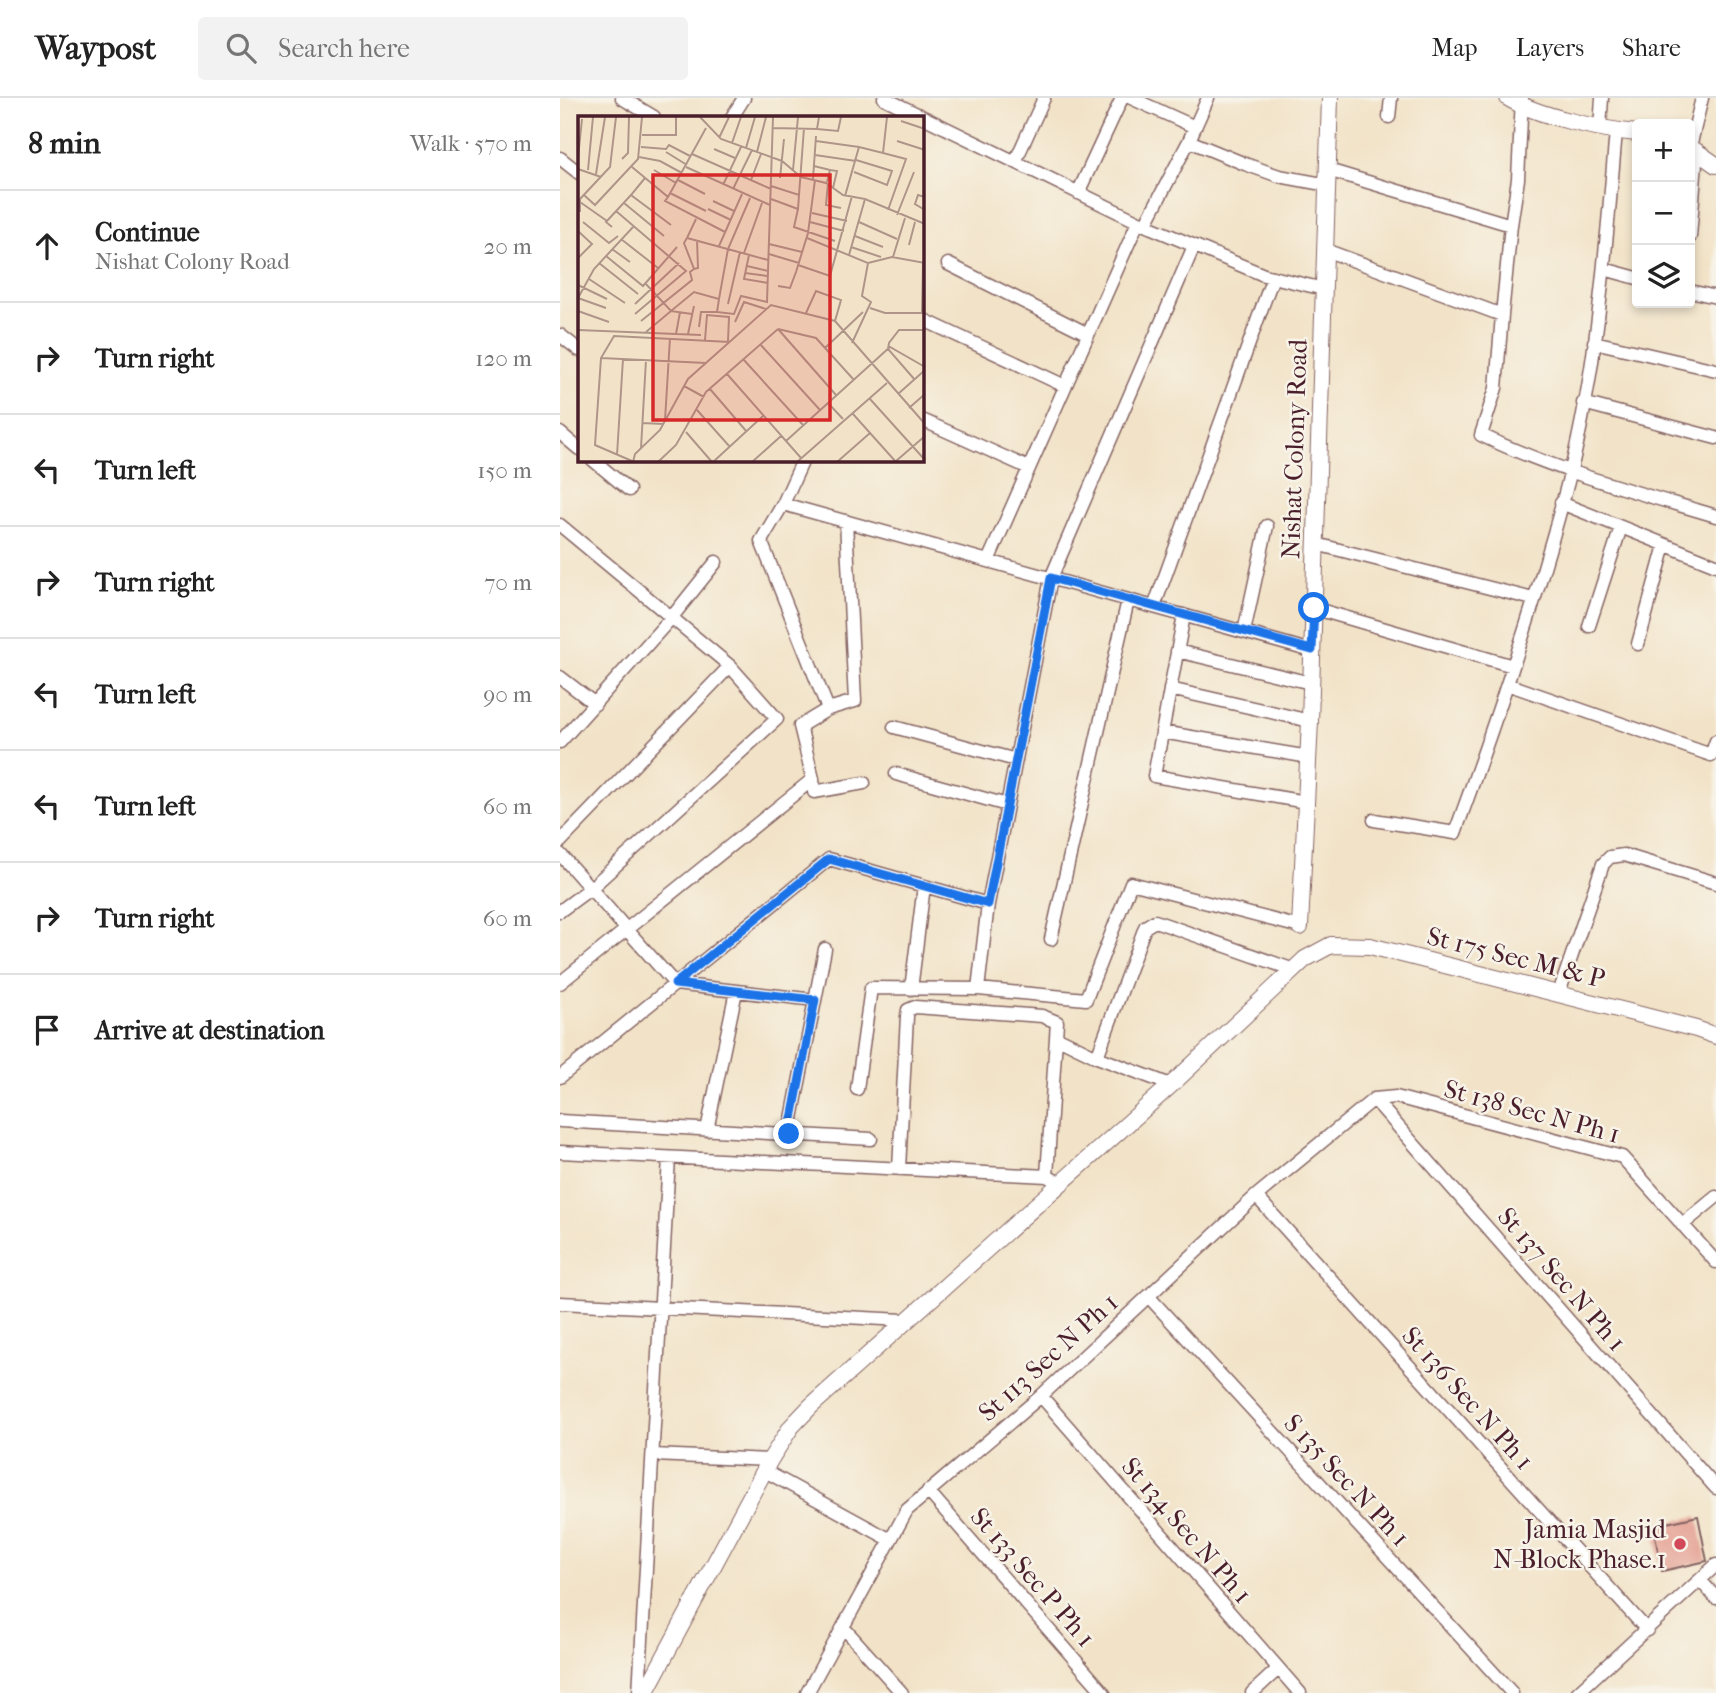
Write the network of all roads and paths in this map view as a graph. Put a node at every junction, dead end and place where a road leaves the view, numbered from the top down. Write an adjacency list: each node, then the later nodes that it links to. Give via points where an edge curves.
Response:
1 (622, 98): 13 (street)
2 (744, 98): 14 (street)
3 (884, 98): 15 (street)
4 (1044, 98): 25 (street)
5 (1122, 98): 29 (street)
6 (1131, 98): 18 (street)
7 (1208, 98): 18 (street)
8 (1330, 98): 28 (street, Nishat Colony Road)
9 (1391, 98): 16 (street)
10 (1602, 98): 19 (street)
11 (1702, 98): 21 (street)
12 (1517, 101): 19 (street); 31 (street, via 1518,179)
13 (652, 116)
14 (733, 116)
15 (921, 116)
16 (1389, 117)
17 (924, 118): 25 (street)
18 (1195, 127): 22 (street)
19 (1608, 130): 20 (street); 35 (street)
20 (1632, 133)
21 (1695, 133)
22 (1189, 141): 28 (street, via 1279,176); 30 (street)
23 (1695, 150): 26 (street)
24 (560, 158): 27 (street)
25 (1015, 162): 29 (street)
26 (1716, 165)
27 (578, 172)
28 (1328, 177): 31 (street); 33 (street, Nishat Colony Road)
29 (1078, 193): 30 (street)
30 (1141, 223): 32 (street); 43 (street)
31 (1511, 225): 41 (street)
32 (1194, 246): 36 (street); 71 (street)
33 (1325, 250): 38 (street, Nishat Colony Road); 41 (street)
34 (948, 264): 43 (street)
35 (1604, 269): 37 (street); 45 (street)
36 (1273, 277): 38 (street); 74 (street)
37 (1632, 277)
38 (1324, 289): 66 (street, Nishat Colony Road)
39 (1695, 292): 40 (street)
40 (1716, 297)
41 (1502, 315): 57 (street, via 1496,388 1481,435)
42 (924, 320): 48 (street)
43 (1088, 334): 48 (street)
44 (560, 335): 46 (street)
45 (1594, 342): 47 (street); 49 (street)
46 (578, 349)
47 (1716, 370)
48 (1065, 386): 56 (street)
49 (1583, 404): 52 (street); 57 (street)
50 (924, 421): 56 (street)
51 (560, 433): 53 (street)
52 (1716, 438)
53 (578, 448)
54 (595, 462): 58 (street)
55 (802, 462): 60 (street)
56 (1029, 468): 68 (street)
57 (1570, 472): 59 (street); 61 (street)
58 (629, 490)
59 (1561, 503): 65 (street); 72 (street)
60 (783, 504): 62 (street); 90 (street, via 761,541)
61 (1716, 516)
62 (846, 521): 68 (street); 90 (street, via 855,701)
63 (560, 525): 77 (street)
64 (1267, 526): 79 (street)
65 (1620, 527): 67 (street); 78 (street)
66 (1316, 544): 72 (street); 75 (street, Nishat Colony Road)
67 (1665, 545): 70 (street); 80 (street)
68 (988, 561): 71 (street)
69 (716, 562): 77 (street)
70 (1716, 565)
71 (1051, 578): 73 (street); 97 (street)
72 (1533, 599): 84 (street)
73 (1128, 600): 74 (street); 113 (street)
74 (1154, 607): 76 (street)
75 (1314, 608): 81 (street, Nishat Colony Road); 84 (street)
76 (1184, 615): 79 (street); 82 (street)
77 (672, 617): 83 (street); 89 (street)
78 (1589, 626)
79 (1244, 632): 81 (street)
80 (1638, 644)
81 (1312, 650): 86 (street, Nishat Colony Road)
82 (1177, 651): 86 (street); 88 (street)
83 (730, 666): 104 (street); 108 (street, via 777,719)
84 (1513, 666): 87 (street)
85 (560, 677): 89 (street)
86 (1311, 683): 91 (street, Nishat Colony Road)
87 (1507, 684): 94 (street, via 1711,755); 103 (street, via 1455,833)
88 (1170, 689): 91 (street); 93 (street)
89 (595, 704): 95 (street)
90 (828, 709): 99 (street, via 800,726)
91 (1310, 721): 96 (street, Nishat Colony Road)
92 (894, 727): 97 (street)
93 (1162, 732): 96 (street); 101 (street, via 1154,776)
94 (1716, 741)
95 (560, 742)
96 (1308, 757): 101 (street, Nishat Colony Road)
97 (1016, 760): 102 (street)
98 (896, 774): 102 (street)
99 (813, 779): 100 (street, via 814,792); 112 (street)
100 (864, 783)
101 (1306, 802): 111 (street, Nishat Colony Road)
102 (1007, 805): 109 (street)
103 (1374, 820)
104 (560, 842)
105 (560, 854): 108 (street)
106 (1716, 883): 121 (street, via 1624,855 1610,857 1603,864)
107 (924, 886): 109 (street); 117 (street, via 829,859); 118 (street)
108 (591, 888): 110 (street); 112 (street)
109 (988, 904): 119 (street)
110 (560, 911)
111 (1300, 927): 119 (street, via 1130,883 1086,999)
112 (628, 930): 116 (street); 117 (street)
113 (1051, 939)
114 (825, 949): 122 (street)
115 (1299, 965): 121 (street, St 175 Sec M & P, via 1331,945 1370,946); 125 (street, via 1155,921 1145,927); 127 (street, St 175 Sec M & P)
116 (560, 983)
117 (675, 984): 120 (street); 126 (street)
118 (911, 989): 119 (street); 128 (street, via 871,988)
119 (978, 989)
120 (736, 991): 122 (street); 131 (street)
121 (1559, 993): 123 (street, St 175 Sec M & P)
122 (815, 1000): 132 (street)
123 (1716, 1036)
124 (1056, 1037): 125 (street); 136 (street, via 1056,1022 1042,1016 908,1010); 137 (street)
125 (1097, 1057): 127 (street)
126 (560, 1077)
127 (1171, 1085): 137 (street, St 175 Sec M & P)
128 (857, 1089)
129 (1374, 1100): 138 (street, St 113 Sec N Ph 1); 140 (street, St 138 Sec N Ph 1, via 1396,1097 1622,1157); 149 (street, St 137 Sec N Ph 1)
130 (560, 1121): 131 (street)
131 (707, 1129): 132 (street)
132 (789, 1134): 133 (street)
133 (871, 1139)
134 (560, 1152): 135 (street)
135 (669, 1158): 136 (street); 144 (street)
136 (899, 1169): 137 (street)
137 (1054, 1180): 145 (street, St 175 Sec M & P)
138 (1256, 1196): 142 (street, St 113 Sec N Ph 1); 156 (street, St 136 Sec N Ph 1)
139 (1716, 1197): 140 (street)
140 (1682, 1225): 141 (street, St 138 Sec N Ph 1)
141 (1716, 1262)
142 (1149, 1297): 146 (street, St 113 Sec N Ph 1); 165 (street, S 135 Sec N Ph 1)
143 (560, 1303): 144 (street)
144 (660, 1307): 145 (street); 147 (street)
145 (904, 1321): 148 (street, St 175 Sec M & P, via 791,1427)
146 (1041, 1396): 150 (street, St 113 Sec N Ph 1); 157 (street, St 134 Sec N Ph 1)
147 (653, 1455): 148 (street); 158 (street)
148 (768, 1466): 151 (street); 159 (street, St 175 Sec M & P)
149 (1716, 1488)
150 (928, 1491): 151 (street, St 113 Sec N Ph 1, via 907,1510); 162 (street, St 133 Sec P Ph 1)
151 (889, 1539): 155 (street, St 113 Sec N Ph 1)
152 (1716, 1565): 153 (street)
153 (1700, 1580): 154 (street); 156 (street)
154 (1716, 1598)
155 (844, 1628): 160 (street, St 113 Sec N Ph 1); 161 (street)
156 (1647, 1630): 166 (street)
157 (1278, 1669): 163 (street); 164 (street, St 134 Sec N Ph 1)
158 (639, 1693)
159 (645, 1693)
160 (807, 1693)
161 (902, 1693)
162 (1104, 1693)
163 (1252, 1693)
164 (1300, 1693)
165 (1512, 1693)
166 (1577, 1693)

